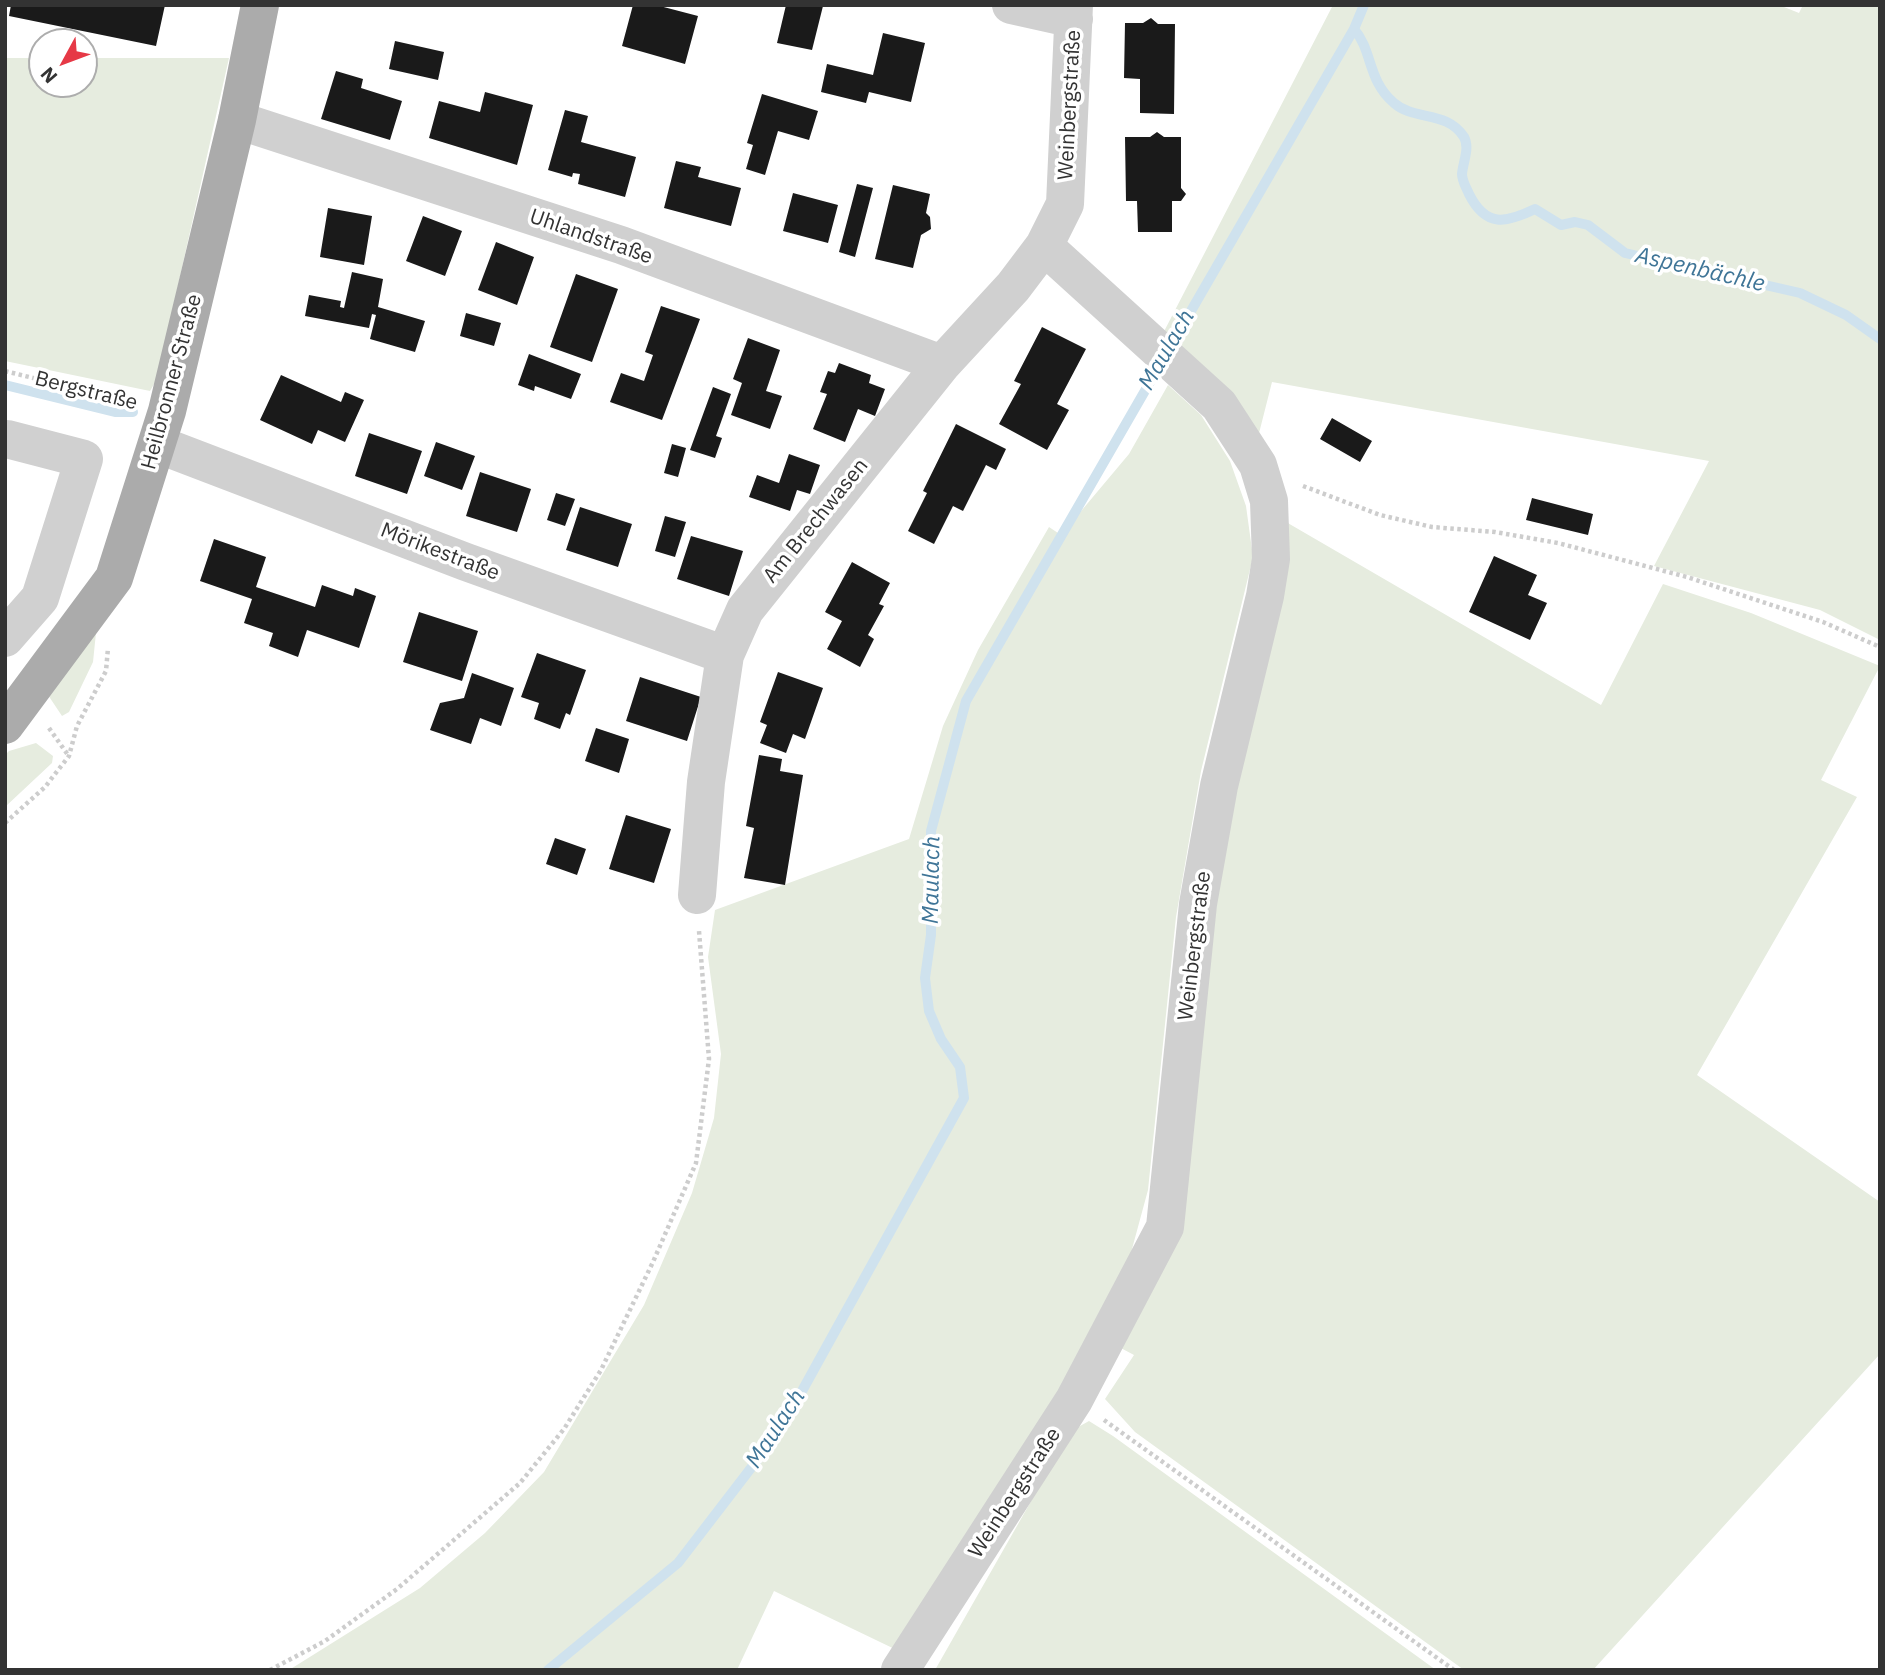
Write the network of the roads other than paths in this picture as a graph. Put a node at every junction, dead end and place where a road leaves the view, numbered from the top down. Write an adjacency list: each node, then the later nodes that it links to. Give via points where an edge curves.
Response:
1 (260, 5): 4 (main road, Heilbronner Straße)
2 (1011, 5): 3 (street)
3 (1074, 12): 5 (street, Weinbergstraße)
4 (237, 120): 7 (street, Uhlandstraße, via 621,245); 8 (main road, Heilbronner Straße)
5 (1065, 204): 6 (street, Am Brechwasen)
6 (1044, 246): 7 (street, Am Brechwasen); 14 (street, Weinbergstraße, via 1219,405 1258,465 1269,501 1270,559 1219,786 1198,904 1165,1227 1074,1400)
7 (942, 364): 11 (street, Am Brechwasen, via 745,610)
8 (162, 427): 11 (street, Mörikestraße, via 466,562); 12 (main road, Heilbronner Straße, via 114,578)
9 (6, 440): 10 (street, via 84,459 40,598)
10 (5, 638)
11 (725, 655): 13 (street, Am Brechwasen, via 706,782)
12 (5, 725)
13 (697, 895)
14 (900, 1670)

